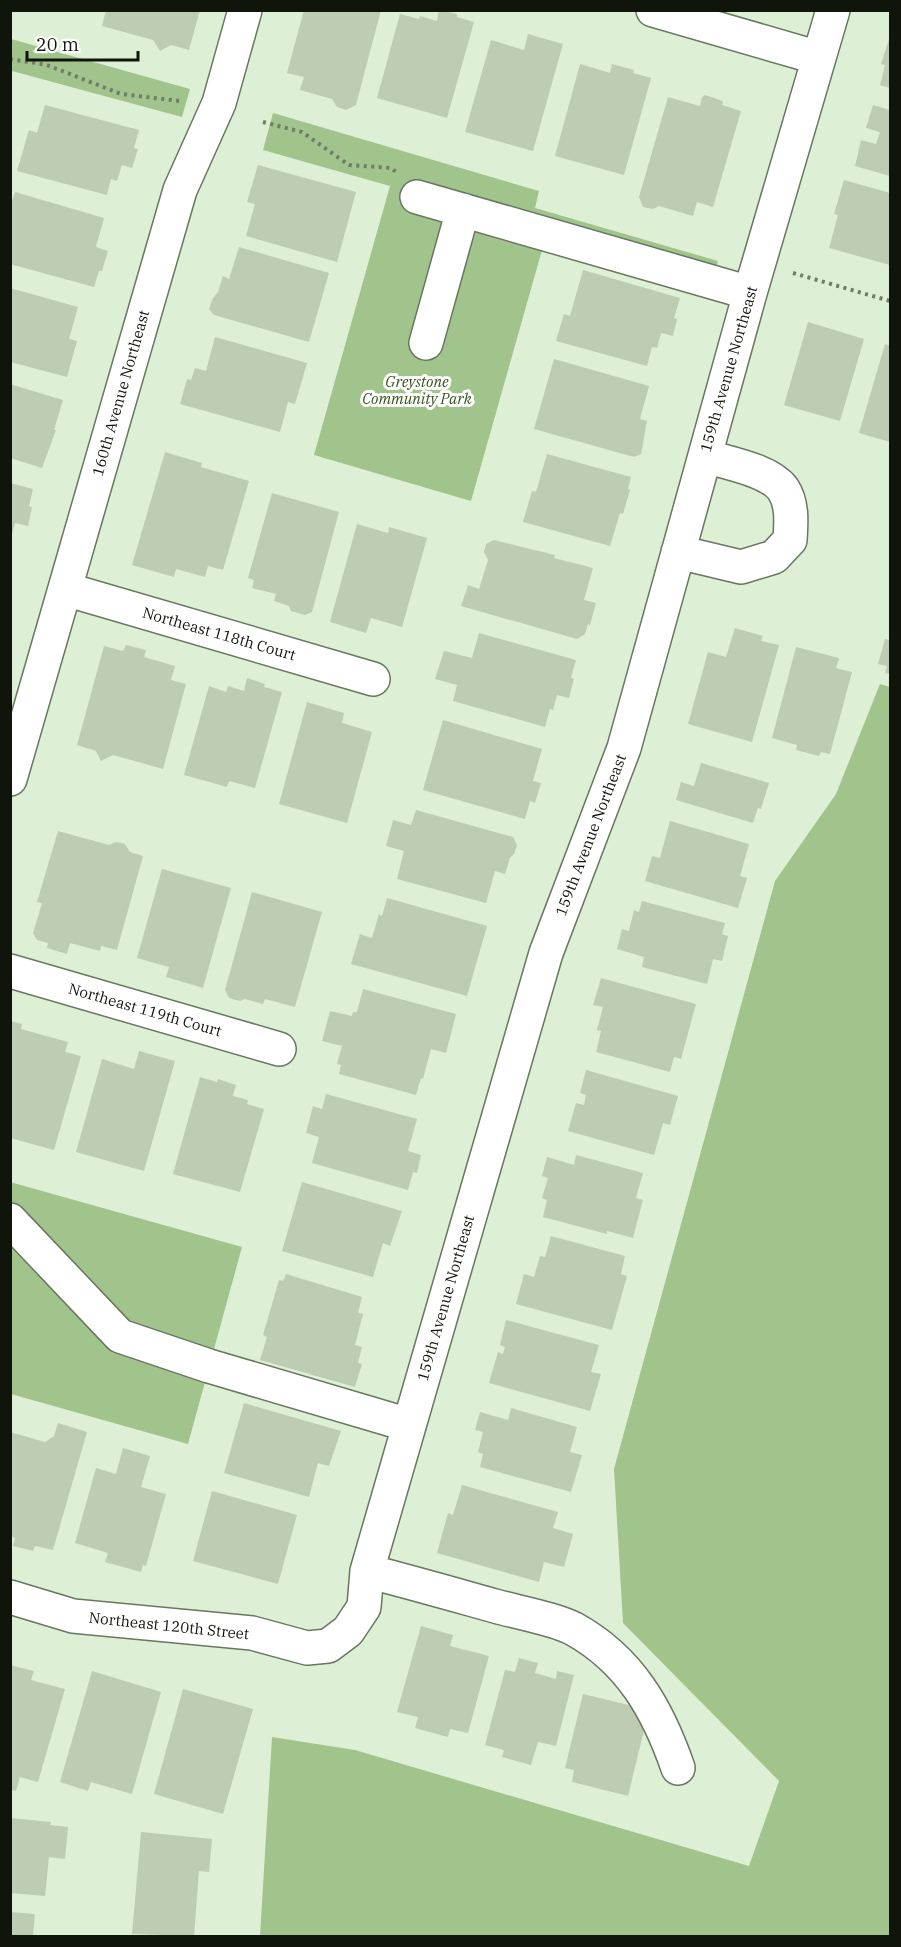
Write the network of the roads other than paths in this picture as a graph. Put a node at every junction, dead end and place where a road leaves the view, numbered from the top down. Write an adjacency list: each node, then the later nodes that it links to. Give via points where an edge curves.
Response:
1 (245, 10): 11 (street, 160th Avenue Northeast, via 219,103 180,190)
2 (653, 10): 4 (street)
3 (833, 10): 4 (street, 159th Avenue Northeast)
4 (819, 58): 7 (street, 159th Avenue Northeast)
5 (417, 196): 6 (street)
6 (463, 210): 7 (street); 8 (street)
7 (750, 293): 9 (street, 159th Avenue Northeast)
8 (426, 343)
9 (705, 456): 10 (street, 159th Avenue Northeast); 10 (street, via 763,473 783,489 791,513 790,540 774,557 741,567)
10 (678, 552): 17 (street, 159th Avenue Northeast, via 624,748 546,953)
11 (65, 589): 12 (street, Northeast 118th Court); 13 (street, 160th Avenue Northeast)
12 (373, 678)
13 (10, 780)
14 (10, 971): 15 (street, Northeast 119th Court)
15 (279, 1049)
16 (10, 1220): 17 (street, via 120,1336)
17 (409, 1425): 18 (street, 159th Avenue Northeast)
18 (367, 1571): 20 (street, 159th Avenue Northeast, via 364,1607 348,1631); 21 (street, via 572,1628 613,1659 650,1701)
19 (10, 1597): 20 (street, Northeast 120th Street, via 73,1617 252,1633 307,1648)
20 (328, 1646)
21 (678, 1768)

